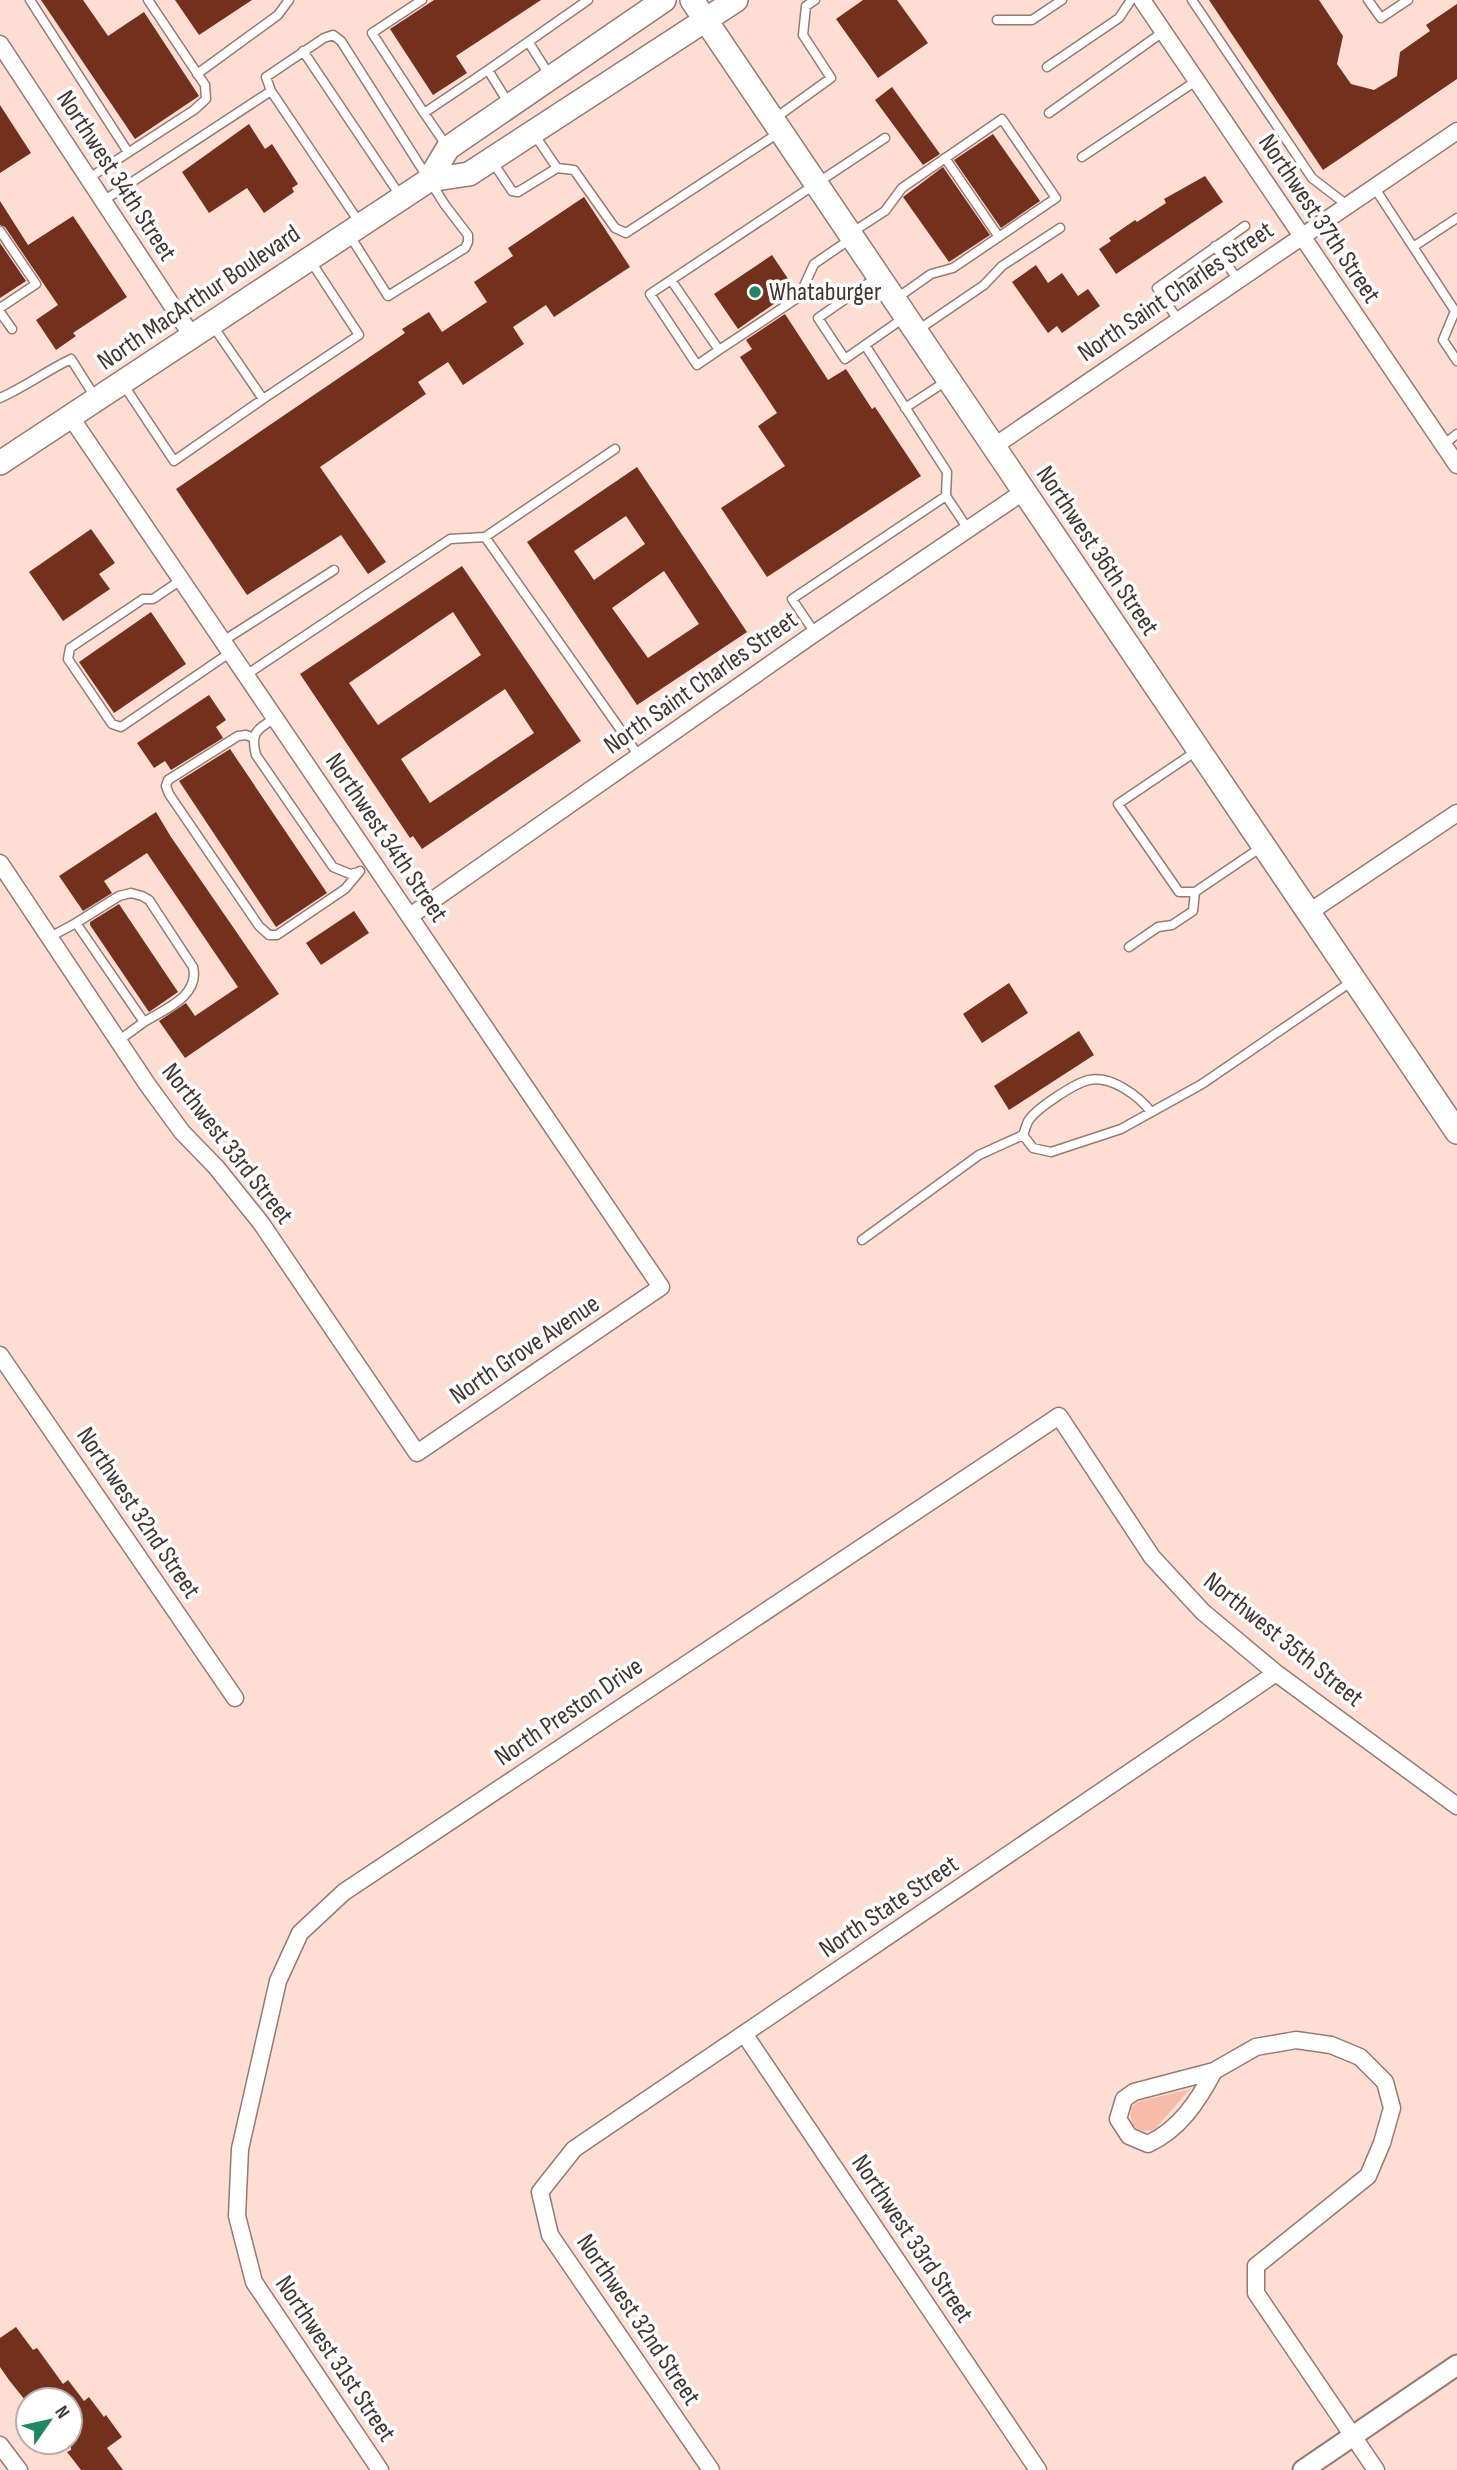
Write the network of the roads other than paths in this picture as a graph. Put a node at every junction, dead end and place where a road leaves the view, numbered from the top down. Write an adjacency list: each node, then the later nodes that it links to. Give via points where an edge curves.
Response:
1 (30, 0): 36 (lane)
2 (148, 0): 24 (lane)
3 (289, 0): 24 (lane, via 278,15)
4 (422, 0): 29 (lane, via 372,33)
5 (588, 0): 19 (lane)
6 (664, 0): 25 (main road, North MacArthur Boulevard)
7 (692, 0): 17 (main road, Northwest 36th Street)
8 (736, 0): 17 (main road, North MacArthur Boulevard)
9 (815, 0): 31 (lane, via 806,6 803,35 831,78)
10 (1062, 0): 16 (lane, via 1032,20)
11 (1131, 0): 22 (lane, via 1119,18)
12 (1142, 0): 18 (street, Northwest 37th Street)
13 (1192, 0): 47 (lane, via 1312,178)
14 (1368, 0): 15 (lane, via 1381,18)
15 (1408, 0)
16 (997, 20)
17 (706, 21): 31 (main road, Northwest 36th Street); 33 (main road, North MacArthur Boulevard)
18 (1163, 32): 26 (street, Northwest 37th Street); 30 (lane)
19 (529, 43): 23 (lane); 25 (lane)
20 (0, 44): 41 (street, Northwest 34th Street)
21 (303, 51): 27 (lane, via 266,77); 42 (lane, via 333,35 341,41); 45 (lane)
22 (1047, 67)
23 (488, 70): 28 (lane); 29 (lane)
24 (197, 74): 36 (lane, via 205,85 206,99)
25 (551, 77): 28 (main road, North MacArthur Boulevard)
26 (1196, 81): 38 (lane); 54 (street, Northwest 37th Street)
27 (271, 92): 46 (lane); 51 (lane)
28 (509, 105): 35 (main road, North MacArthur Boulevard)
29 (425, 113): 35 (lane)
30 (1049, 113)
31 (776, 126): 40 (lane, via 626,233 615,228 574,170); 43 (main road, Northwest 36th Street)
32 (1457, 131): 44 (street, North Saint Charles Street)
33 (533, 133): 39 (main road, North MacArthur Boulevard); 40 (lane)
34 (885, 138): 43 (lane)
35 (448, 148): 42 (main road, North MacArthur Boulevard)
36 (128, 152): 41 (lane)
37 (945, 158): 53 (lane, via 902,188 885,211); 55 (lane); 55 (lane, via 1002,119 1056,198)
38 (1082, 158)
39 (492, 161): 40 (lane, via 512,191 518,192); 42 (main road, North MacArthur Boulevard, via 469,174)
40 (557, 168)
41 (89, 178): 46 (street, Northwest 34th Street)
42 (429, 180): 45 (main road, North MacArthur Boulevard); 51 (lane, via 468,235 465,248 388,296)
43 (815, 184): 53 (main road, Northwest 36th Street); 61 (lane)
44 (1374, 187): 47 (street, North Saint Charles Street); 57 (lane)
45 (401, 198): 51 (main road, North MacArthur Boulevard)
46 (103, 201): 66 (street, Northwest 34th Street)
47 (1347, 205): 54 (street, North Saint Charles Street)
48 (1457, 218): 57 (lane)
49 (1245, 226): 56 (lane)
50 (1060, 228): 63 (lane, via 1002,266 984,285)
51 (354, 229): 58 (main road, North MacArthur Boulevard)
52 (0, 231): 62 (lane, via 36,284)
53 (850, 236): 59 (main road, Northwest 36th Street); 68 (lane, via 814,264 799,297)
54 (1300, 236): 60 (street, North Saint Charles Street); 78 (street, Northwest 37th Street)
55 (999, 237): 63 (lane, via 953,268 931,274)
56 (1215, 246): 60 (lane); 64 (lane, via 1157,288)
57 (1413, 247): 69 (lane, via 1455,311 1443,340)
58 (309, 258): 66 (main road, North MacArthur Boulevard); 74 (lane, via 359,335)
59 (878, 277): 63 (main road, Northwest 36th Street); 67 (lane, via 818,318 845,359)
60 (1237, 279): 64 (street, North Saint Charles Street)
61 (671, 280): 68 (lane); 68 (lane, via 650,294 697,365)
62 (0, 310): 65 (lane)
63 (904, 317): 67 (lane); 70 (main road, Northwest 36th Street)
64 (1178, 320): 79 (street, North Saint Charles Street)
65 (12, 329)
66 (202, 330): 71 (main road, North MacArthur Boulevard); 74 (lane)
67 (865, 345): 75 (lane)
68 (719, 350)
69 (1457, 361)
70 (948, 380): 75 (lane); 79 (main road, Northwest 36th Street)
71 (122, 383): 73 (main road, North MacArthur Boulevard); 74 (lane, via 174,461)
72 (0, 398): 73 (lane, via 71,359)
73 (97, 399): 76 (main road, North MacArthur Boulevard)
74 (263, 400)
75 (905, 408): 84 (lane, via 947,472)
76 (70, 416): 81 (main road, North MacArthur Boulevard); 88 (street, Northwest 34th Street)
77 (1457, 434): 78 (lane)
78 (1443, 444): 82 (street, Northwest 37th Street)
79 (993, 447): 83 (main road, Northwest 36th Street)
80 (615, 449): 86 (lane)
81 (0, 463)
82 (1457, 465)
83 (1023, 492): 85 (street, North Saint Charles Street); 94 (main road, Northwest 36th Street)
84 (946, 496): 85 (lane); 89 (lane, via 792,599)
85 (968, 529): 89 (street, North Saint Charles Street)
86 (485, 537): 91 (lane, via 450,539); 95 (lane)
87 (334, 570): 90 (lane)
88 (181, 580): 90 (street, Northwest 34th Street); 90 (lane, via 153,599 143,599 70,648 68,659 112,724 121,727)
89 (815, 633): 95 (street, North Saint Charles Street)
90 (227, 647): 91 (street, Northwest 34th Street)
91 (246, 675): 92 (street, Northwest 34th Street)
92 (275, 718): 93 (lane, via 259,728); 99 (street, Northwest 34th Street)
93 (254, 738): 99 (lane, via 256,755 332,867 350,874); 99 (lane, via 238,736 168,780 166,786 259,926 269,935 287,929 345,889)
94 (1198, 750): 97 (main road, Northwest 36th Street); 100 (lane, via 1118,804 1179,892)
95 (639, 756): 102 (street, North Saint Charles Street)
96 (1457, 813): 101 (street)
97 (1263, 846): 100 (lane); 101 (main road, Northwest 36th Street)
98 (0, 863): 104 (street, Northwest 33rd Street)
99 (367, 867): 102 (street, Northwest 34th Street)
100 (1195, 892): 105 (lane, via 1193,911)
101 (1308, 913): 106 (main road, Northwest 36th Street)
102 (410, 916): 113 (street, Northwest 34th Street)
103 (76, 923): 104 (lane); 107 (lane); 107 (lane, via 119,896 131,893 149,900 195,977 188,994)
104 (50, 937): 108 (street, Northwest 33rd Street)
105 (1129, 947)
106 (1354, 980): 109 (lane, via 1202,1084); 110 (main road, Northwest 36th Street)
107 (144, 1022): 108 (lane)
108 (118, 1041): 116 (street, Northwest 33rd Street, via 182,1132 261,1223)
109 (1151, 1112): 111 (lane, via 1121,1129 1051,1152 1033,1148); 111 (lane, via 1140,1098 1115,1083 1090,1079 1051,1100 1029,1120)
110 (1457, 1132)
111 (1023, 1135): 112 (lane, via 979,1155)
112 (862, 1240)
113 (661, 1287): 116 (street, North Grove Avenue)
114 (0, 1356): 118 (street, Northwest 32nd Street)
115 (1059, 1416): 117 (street, Northwest 35th Street, via 1152,1557 1203,1612); 122 (street, North Preston Drive, via 344,1892 300,1933 278,1981)
116 (417, 1453)
117 (1276, 1673): 119 (street, Northwest 35th Street); 120 (street, North State Street)
118 (236, 1699)
119 (1457, 1806)
120 (745, 2035): 123 (street, North State Street, via 574,2149); 130 (street, Northwest 33rd Street)
121 (1214, 2071): 121 (street, via 1135,2091 1124,2099 1118,2119 1129,2136 1149,2144 1165,2136 1200,2098); 125 (street, via 1256,2047 1296,2040 1331,2045 1360,2057 1385,2082 1392,2108 1368,2176 1256,2266 1256,2293)
122 (240, 2149): 128 (street, Northwest 31st Street, via 237,2216 254,2282)
123 (540, 2192): 129 (street, Northwest 32nd Street, via 550,2235)
124 (1457, 2365): 125 (street)
125 (1353, 2436): 131 (street); 132 (street)
126 (0, 2445): 127 (street)
127 (19, 2470)
128 (380, 2470)
129 (711, 2470)
130 (1038, 2470)
131 (1303, 2470)
132 (1376, 2470)

